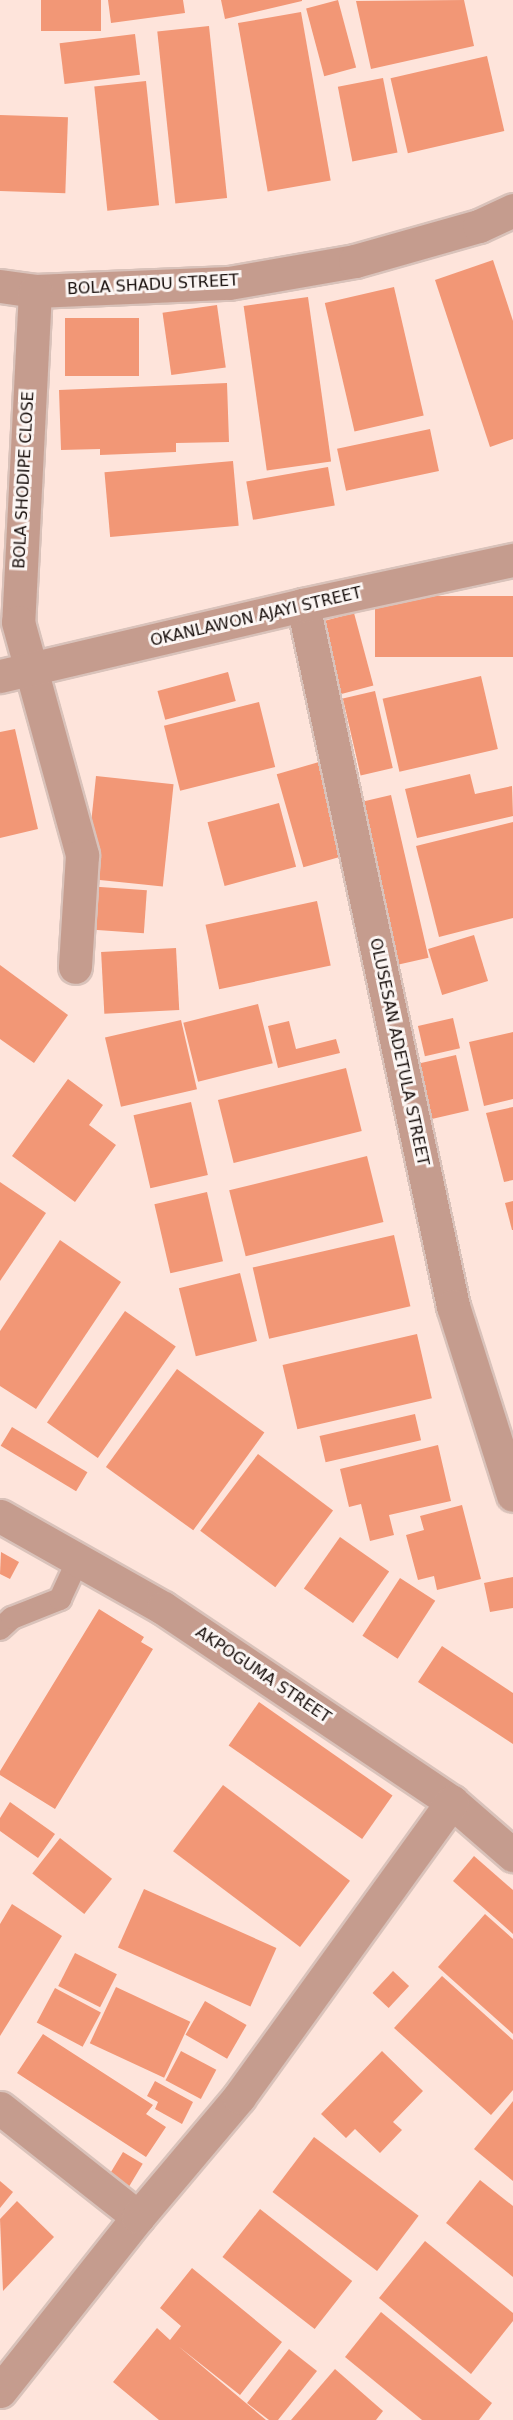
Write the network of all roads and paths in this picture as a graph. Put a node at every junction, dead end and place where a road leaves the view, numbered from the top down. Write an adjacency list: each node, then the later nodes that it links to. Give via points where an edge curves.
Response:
1 (513, 210): 3 (street, BOLA SHADU STREET, via 479,226 355,261 241,281)
2 (0, 286): 3 (street, BOLA SHADU STREET)
3 (35, 291): 6 (street, BOLA SHODIPE CLOSE)
4 (513, 560): 5 (street, OKANLAWON AJAYI STREET)
5 (303, 605): 6 (street, OKANLAWON AJAYI STREET); 8 (street, OLUSESAN ADETULA STREET, via 453,1306)
6 (14, 672): 7 (street, BOLA SHODIPE CLOSE, via 82,855)
7 (75, 967)
8 (513, 1495)
9 (0, 1516): 10 (street, AKPOGUMA STREET)
10 (78, 1560): 11 (lane, via 60,1599 12,1618); 12 (street, AKPOGUMA STREET, via 163,1608)
11 (0, 1629)
12 (452, 1802): 13 (street, AKPOGUMA STREET); 15 (street, via 240,2097)
13 (513, 1855)
14 (0, 2108): 15 (street)
15 (138, 2217): 16 (street)
16 (0, 2391)

